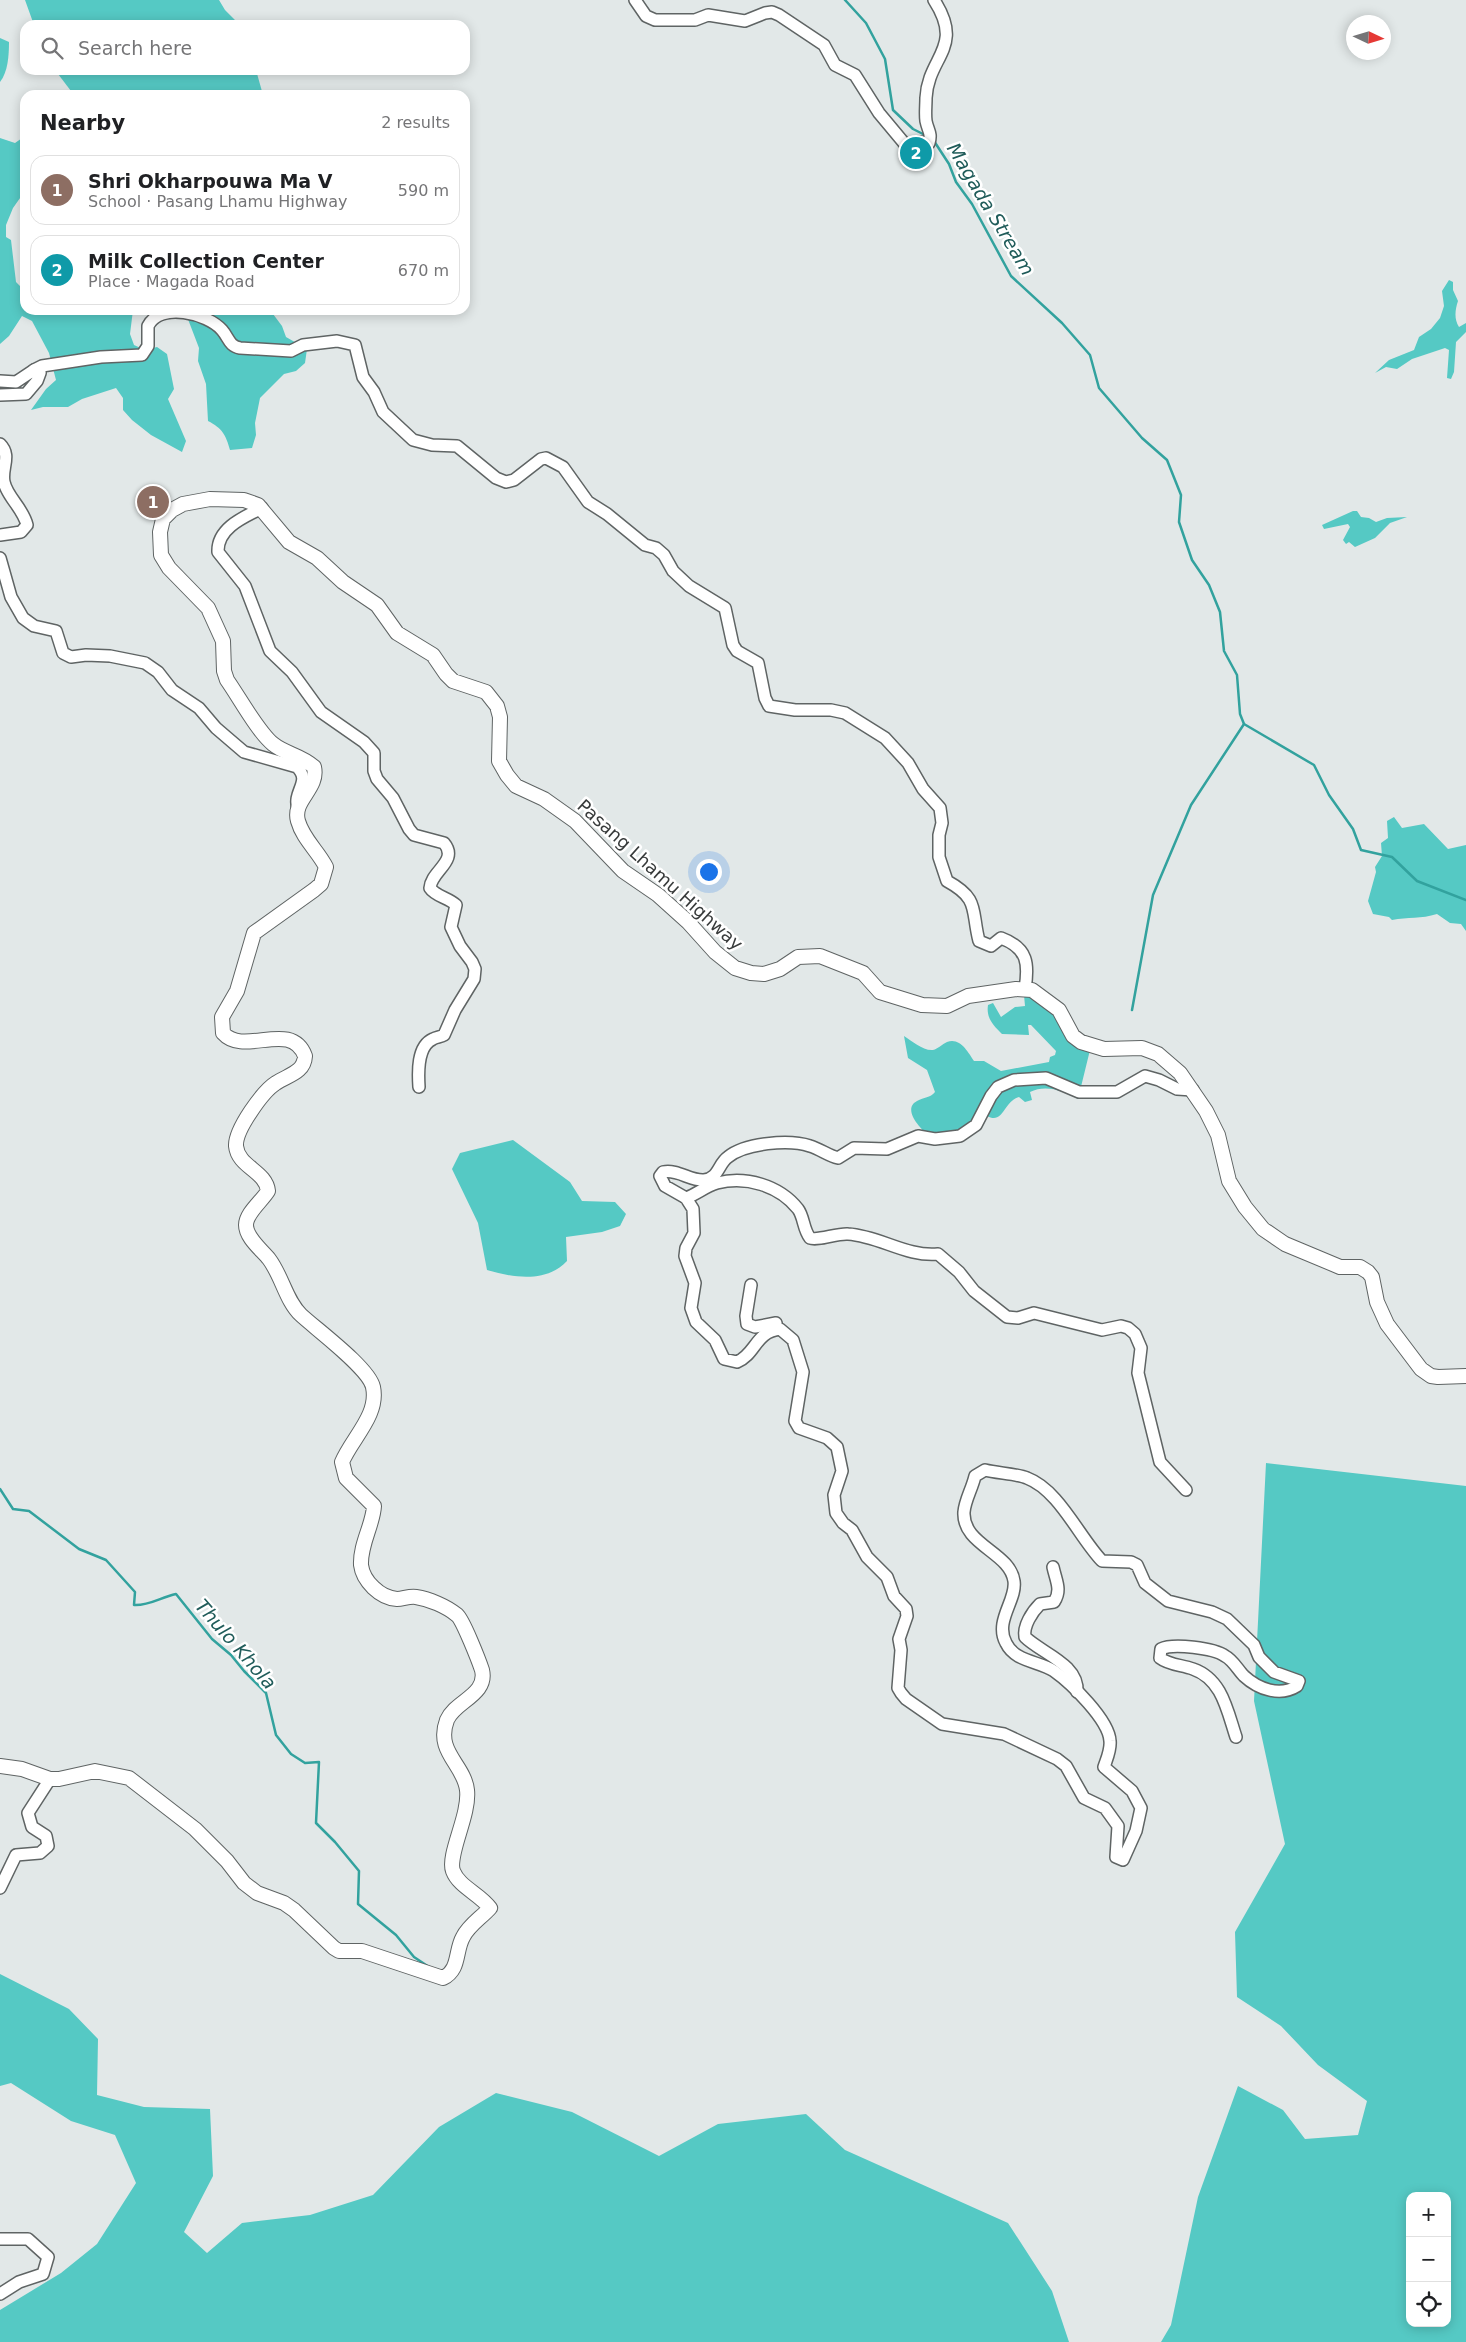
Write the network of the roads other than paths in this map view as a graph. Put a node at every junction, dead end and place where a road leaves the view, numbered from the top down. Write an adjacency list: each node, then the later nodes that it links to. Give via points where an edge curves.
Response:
1 (635, 0): 2 (street, via 646,16 655,20 695,20 708,15 745,21 765,13 779,15 824,45 835,65 855,75 879,113 909,148 918,142 929,143 931,136 926,118 929,80 942,55 946,37 942,14)
2 (934, 0)
3 (166, 315): 5 (street, via 154,318 148,326 148,346 142,355 101,357)
4 (195, 315): 13 (street, via 222,330 234,347 291,351 303,345 337,341 355,345 363,377 383,412 413,440 457,446 496,478 506,482 514,480 541,459 563,467 588,502 638,541 664,554 673,571 689,586 725,608 733,646 758,663 765,698 770,706 845,713 886,738 940,808 939,857 947,881 967,893 974,908 979,941 990,946 1000,938 1024,954 1028,965)
5 (34, 370): 6 (street, via 16,382); 7 (street, via 40,373 39,377 26,394)
6 (0, 381)
7 (0, 395)
8 (0, 444): 10 (street, via 6,453 4,481 27,525 21,532)
9 (262, 508): 12 (main road, Pasang Lhamu Highway, via 251,500 238,499 210,499 183,504 163,519 161,555 169,568 208,608 223,641 227,680 260,727 275,746 314,767 315,780); 13 (main road, Pasang Lhamu Highway, via 289,542 317,558 343,582 377,605 397,633 433,655 453,681 486,692 493,699 500,717 499,761 506,775 516,786 544,799 575,821 623,871 658,895 735,968 764,974 780,969 798,957 820,956 863,973 880,992 922,1005 947,1006 968,996); 14 (street, via 228,528 219,541 218,552 245,586 270,651 292,672 321,712 371,748 376,758 374,771 377,779 393,798 414,835 444,843 448,850 448,860 433,876 430,888 456,904 451,927 472,962 474,979 444,1035 432,1039 422,1050)
10 (0, 535)
11 (0, 558): 12 (street, via 16,608 29,623 56,631 63,653 71,657 110,656 151,666 172,690 199,708 244,752 297,767 304,779 296,796)
12 (298, 809): 25 (main road, via 297,819 326,868 325,876 314,890 254,934 237,991 221,1022 223,1033 236,1041 284,1038 298,1046 305,1056 300,1069 267,1092 237,1138 240,1157 264,1180 268,1191 247,1219 246,1227 278,1271 299,1314 341,1349 370,1379 373,1387 371,1411 342,1462 346,1478 374,1506 362,1556 367,1581 395,1599 412,1596 426,1599 458,1616 482,1669 477,1691 452,1712 444,1729 446,1750 467,1789 465,1819 451,1862 453,1872 490,1908 467,1929 452,1972 443,1978 362,1952 339,1951 294,1910 257,1893 244,1883 227,1860 195,1829 129,1778 95,1771)
13 (1025, 989): 15 (main road, via 1038,992 1059,1010 1072,1036 1081,1042 1104,1049 1149,1049 1180,1073)
14 (419, 1087)
15 (1193, 1090): 16 (street, via 1177,1089 1144,1076 1117,1092 1079,1092 1046,1078 1014,1080 998,1087 976,1125 960,1136 935,1139 918,1136 887,1149 854,1148 838,1158 802,1144 776,1144 752,1147 727,1157 717,1174 705,1180 663,1172 660,1176 665,1186); 19 (main road, via 1218,1135 1230,1181 1263,1229 1285,1244 1340,1267 1360,1267 1368,1272 1387,1324 1421,1370 1438,1377)
16 (686, 1198): 20 (street, via 716,1183 741,1179 751,1181 773,1189 798,1210 810,1238 848,1234 919,1254 938,1254 974,1291 1007,1317 1018,1318 1034,1313 1102,1330 1121,1326 1128,1328 1135,1334 1141,1348 1138,1373 1160,1462); 22 (street, via 693,1209 694,1219 694,1233 685,1256 695,1283 692,1308 696,1322 715,1340 728,1362 742,1360 763,1334 772,1330 785,1332 798,1350 803,1384 795,1421 800,1428 826,1438 837,1447 842,1471 834,1495 836,1513 852,1530 867,1556 886,1577 894,1596 906,1609 907,1616 899,1639 898,1688 901,1693 942,1724 1004,1734 1057,1759 1066,1766 1084,1798 1105,1808 1118,1826 1116,1857 1123,1860 1136,1832 1141,1808 1132,1791 1104,1767 1110,1751 1108,1732)
17 (751, 1285): 18 (street, via 747,1324 755,1327)
18 (778, 1323)
19 (1466, 1376)
20 (1186, 1490)
21 (1053, 1567): 22 (street, via 1059,1591 1057,1598 1035,1609 1024,1630 1025,1637 1056,1657 1073,1676)
22 (1077, 1692): 23 (street, via 1053,1670 1014,1654 1005,1643 1003,1622 1014,1583 1012,1575 1005,1564 977,1540 965,1519 967,1499 979,1472 985,1470 1028,1478 1053,1498 1102,1561 1137,1565 1145,1583 1168,1601 1212,1612 1227,1620 1254,1645 1259,1657 1274,1672 1299,1681 1297,1686 1283,1692 1271,1690 1256,1686 1226,1656 1215,1651 1176,1646 1161,1649 1160,1658 1166,1663 1196,1670 1215,1683)
23 (1236, 1737)
24 (0, 1766): 25 (main road, via 22,1769)
25 (50, 1779): 26 (street, via 28,1813 32,1826 46,1836 48,1846 40,1853 16,1855)
26 (0, 1888)
27 (0, 2239): 28 (street, via 28,2239 48,2257 43,2274 19,2282)
28 (0, 2294)

